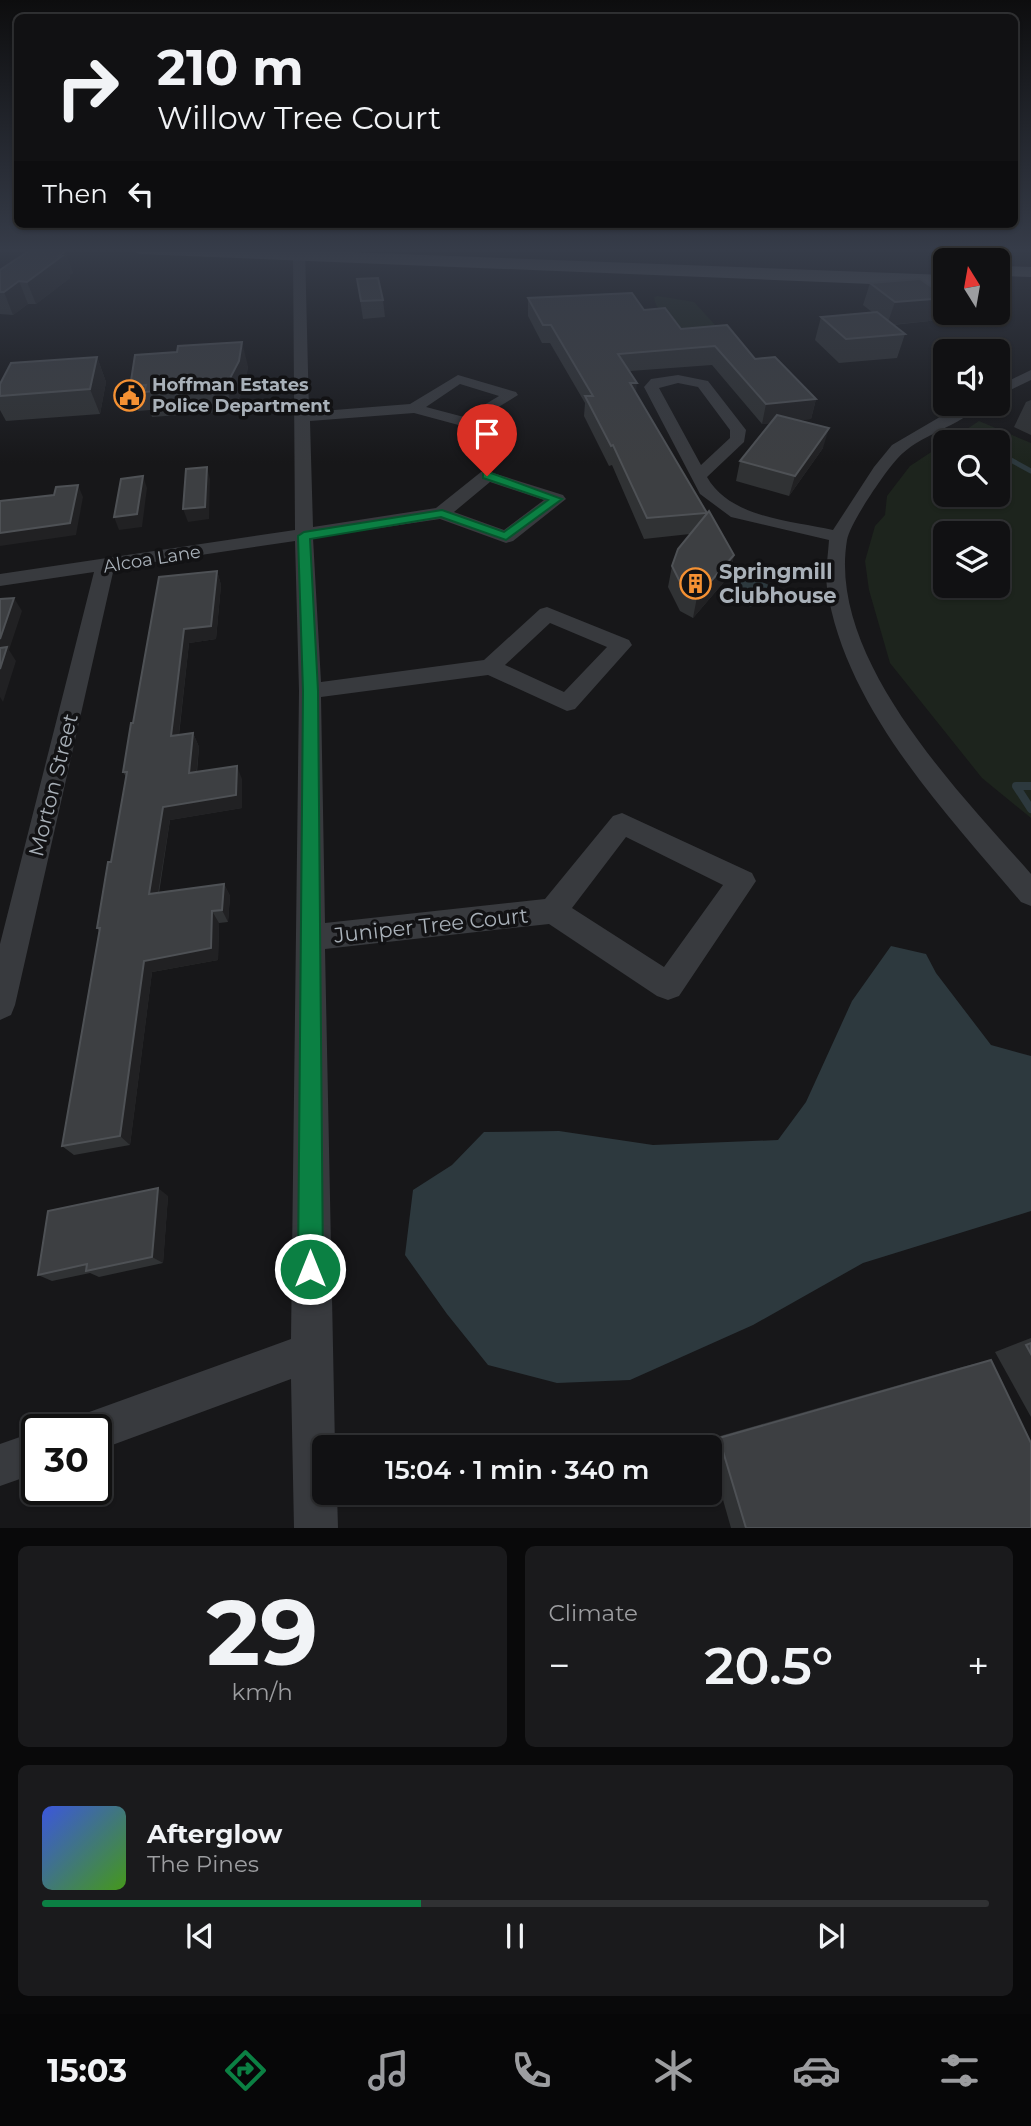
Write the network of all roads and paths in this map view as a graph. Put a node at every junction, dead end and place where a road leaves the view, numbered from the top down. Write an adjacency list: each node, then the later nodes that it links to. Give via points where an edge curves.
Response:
1 (300, 320): 6 (street)
2 (1031, 374): 3 (street)
3 (1010, 385)
4 (414, 408): 4 (street, via 466,422 511,395 458,379); 6 (street)
5 (954, 416): 10 (street, via 893,453)
6 (302, 417): 9 (street)
7 (699, 477): 7 (street, via 738,439 738,430 704,384 678,379 656,382 653,394); 10 (street, via 706,491 737,513)
8 (442, 513): 8 (street, via 506,537 557,499 487,476); 9 (street, Alcoa Lane)
9 (304, 536): 11 (street, Alcoa Lane); 14 (street)
10 (838, 537): 15 (street, via 836,594 865,675 897,729)
11 (105, 566): 12 (street, Alcoa Lane); 18 (street, Morton Street)
12 (0, 580)
13 (491, 667): 13 (street, via 567,703 621,645 547,614); 14 (street)
14 (310, 691): 17 (street)
15 (1031, 894)
16 (553, 911): 16 (street, Juniper Tree Court, via 668,986 742,881 622,823); 17 (street, Juniper Tree Court)
17 (310, 938): 19 (street)
18 (0, 1005)
19 (311, 1352): 20 (street); 23 (street)
20 (112, 1424)
21 (21, 1458): 22 (street)
22 (0, 1465)
23 (316, 1528)

